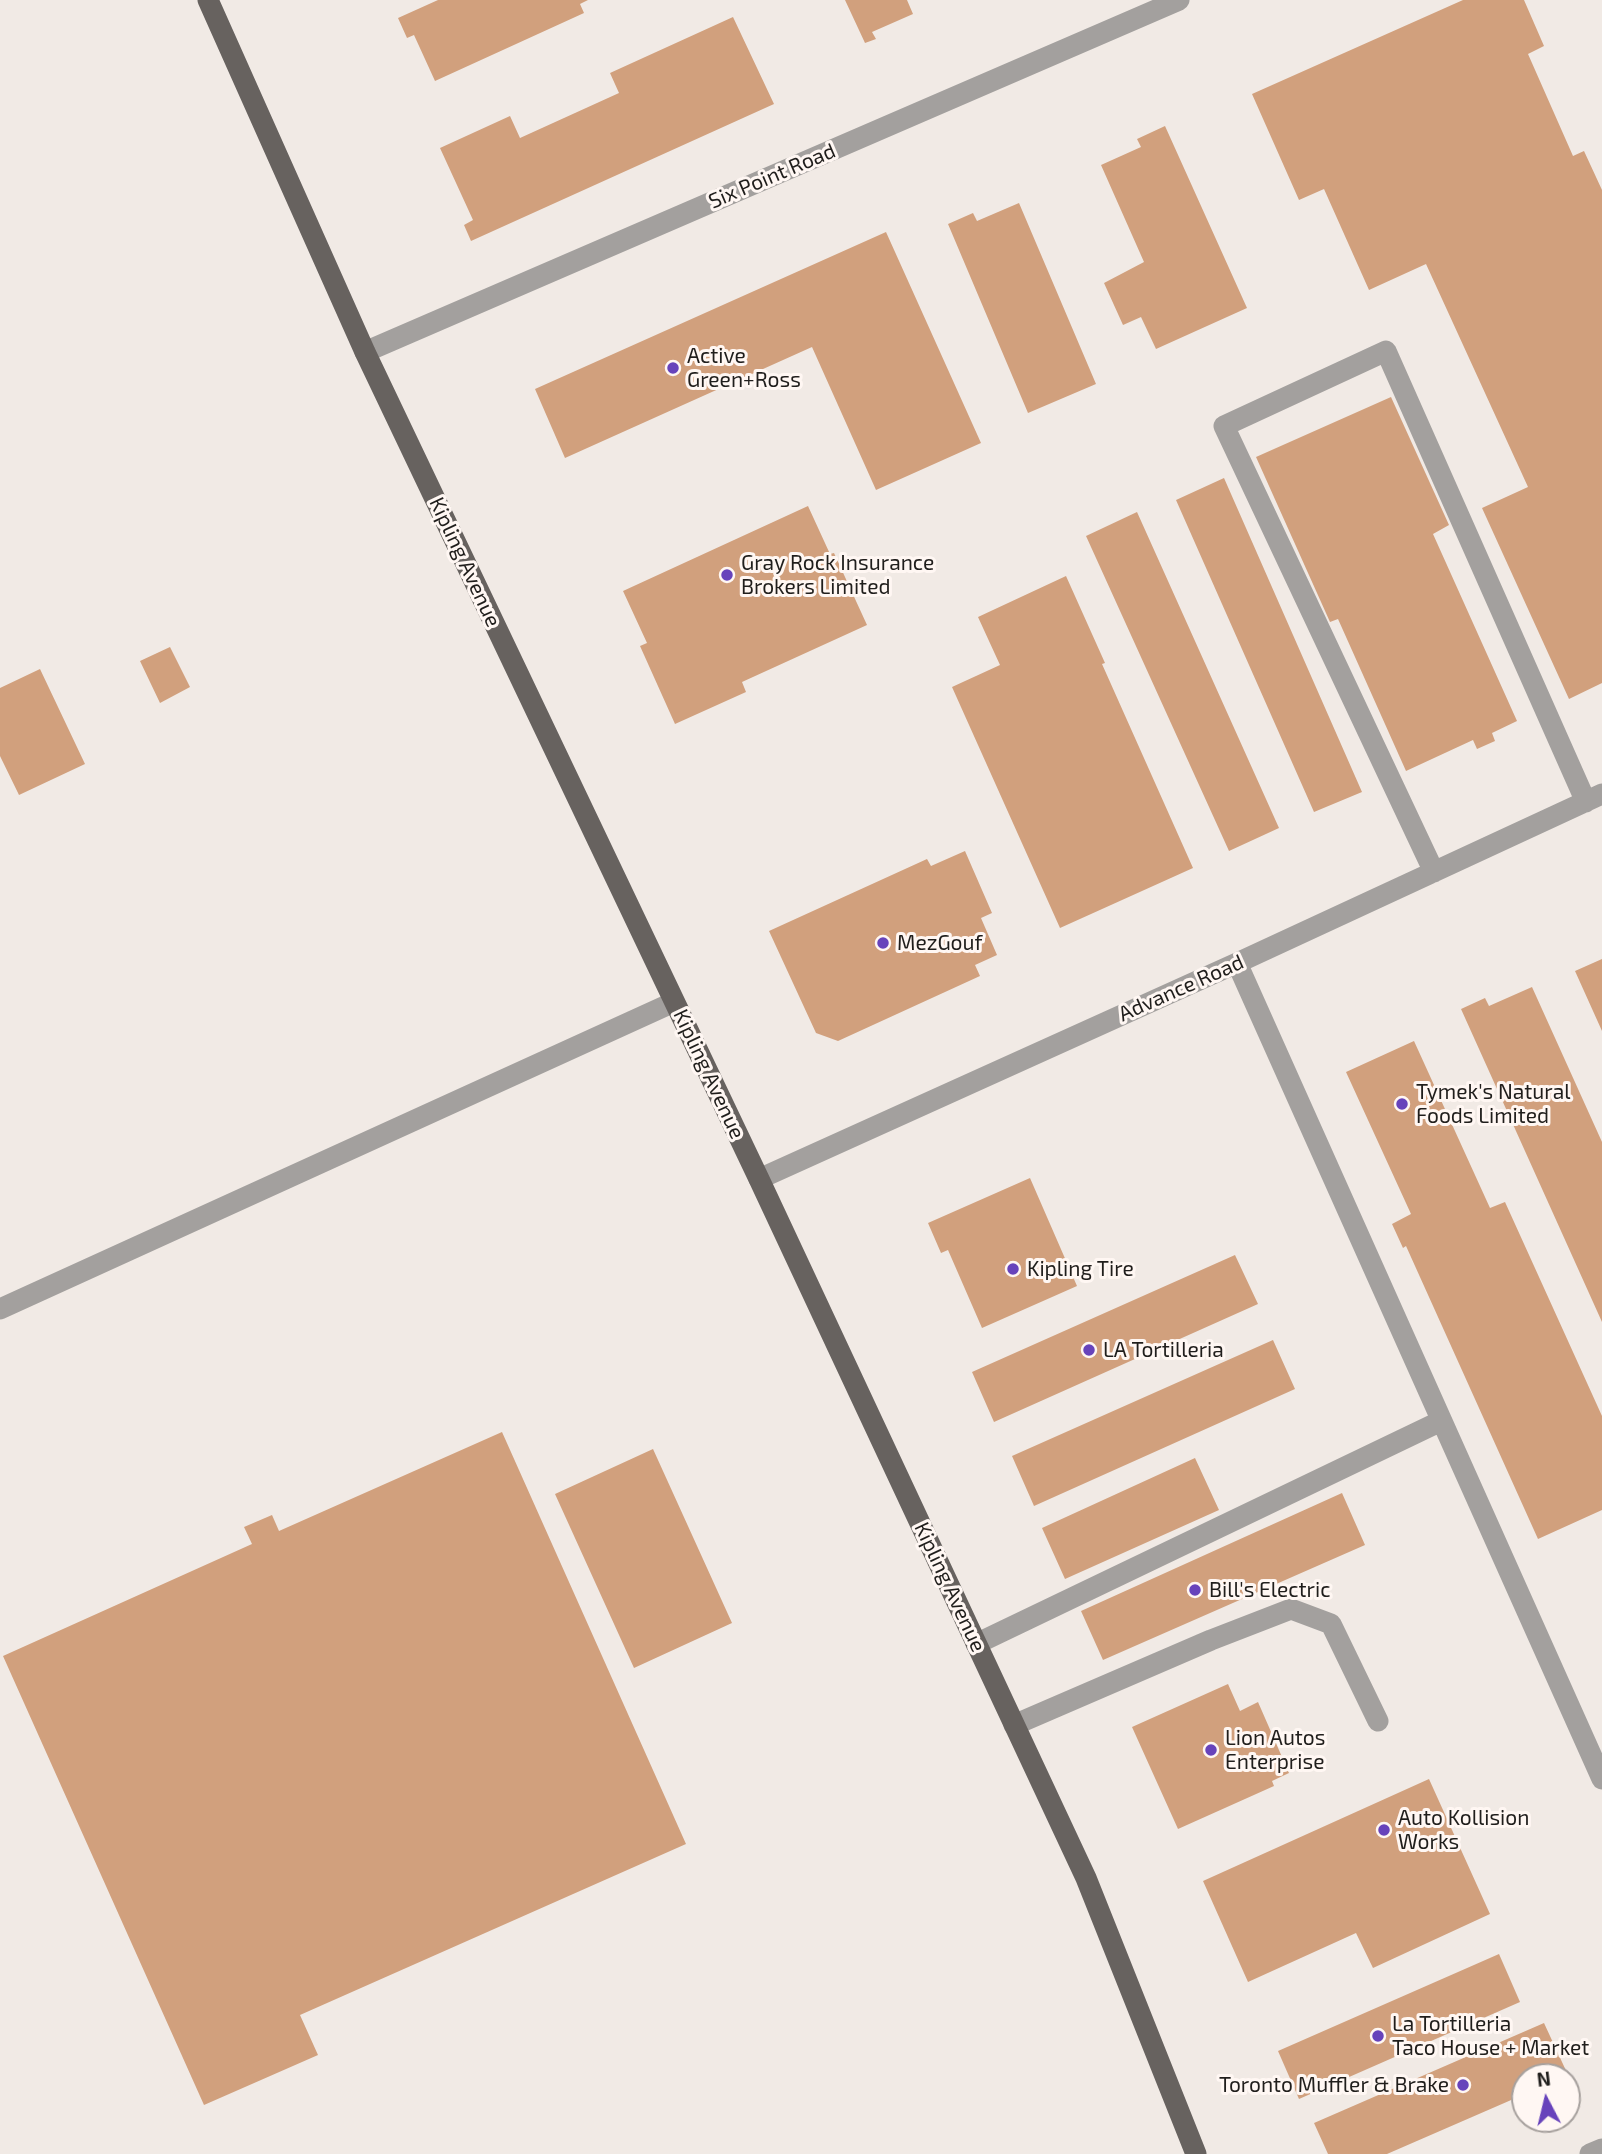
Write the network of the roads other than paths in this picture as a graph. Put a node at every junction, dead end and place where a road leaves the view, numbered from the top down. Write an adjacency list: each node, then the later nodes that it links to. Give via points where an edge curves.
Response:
1 (208, 0): 3 (main road, Kipling Avenue)
2 (1179, 0): 3 (street, Six Point Road)
3 (365, 352): 7 (main road, Kipling Avenue)
4 (1594, 798): 5 (street, Advance Road); 5 (street, via 1386,351 1236,420 1224,426)
5 (1434, 872): 6 (street, Advance Road)
6 (1237, 963): 8 (street, Advance Road); 10 (street)
7 (674, 1002): 8 (main road, Kipling Avenue); 9 (street)
8 (759, 1179): 11 (main road, Kipling Avenue)
9 (0, 1309)
10 (1441, 1421): 11 (street); 14 (street)
11 (976, 1644): 13 (main road, Kipling Avenue)
12 (1378, 1721): 13 (street, via 1331,1624 1291,1609)
13 (1014, 1725): 16 (main road, Kipling Avenue, via 1086,1878)
14 (1602, 1779)
15 (1602, 2149): 17 (street)
16 (1196, 2154)
17 (1590, 2154)

